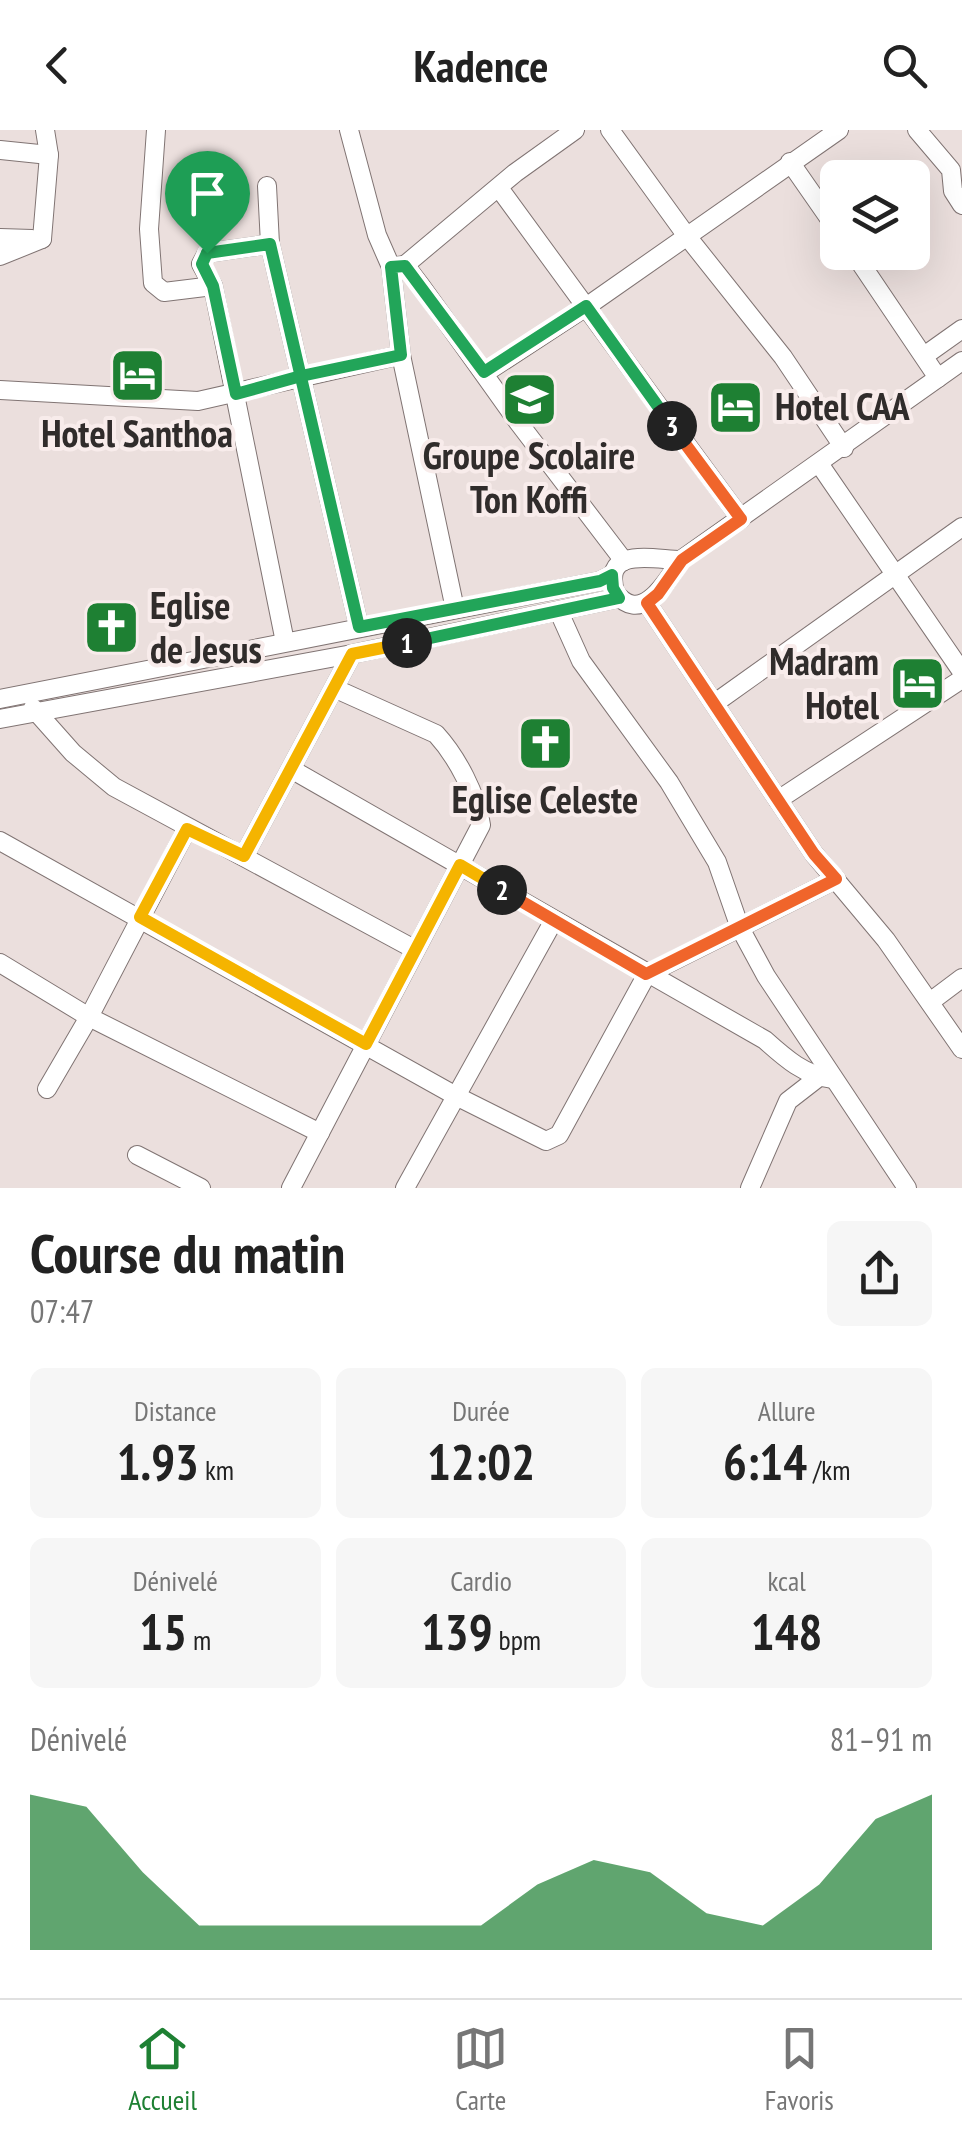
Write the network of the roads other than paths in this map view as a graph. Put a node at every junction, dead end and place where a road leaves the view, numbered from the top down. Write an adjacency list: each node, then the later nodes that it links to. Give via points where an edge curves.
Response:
1 (45, 130): 9 (street)
2 (156, 130): 22 (street, via 149,229 154,283 164,292)
3 (349, 130): 20 (street, via 377,234)
4 (575, 130): 12 (street)
5 (610, 130): 15 (street)
6 (839, 130): 10 (street)
7 (917, 130): 14 (street, via 951,170)
8 (0, 150): 9 (street)
9 (48, 155): 17 (street)
10 (790, 162): 13 (street); 15 (street)
11 (267, 186): 18 (street)
12 (499, 188): 20 (street); 23 (street)
13 (820, 205)
14 (962, 205)
15 (686, 235): 23 (street); 33 (street, via 783,357)
16 (0, 238): 17 (street)
17 (42, 239): 19 (street)
18 (270, 244): 22 (street, via 207,253 202,264); 29 (street)
19 (0, 256)
20 (398, 266): 25 (street); 28 (street)
21 (864, 270): 26 (street)
22 (213, 286): 32 (street)
23 (586, 306): 28 (street); 35 (street)
24 (962, 329): 26 (street)
25 (401, 355): 29 (street); 44 (street)
26 (924, 356): 30 (street)
27 (962, 361): 30 (street)
28 (484, 372): 39 (street)
29 (301, 376): 32 (street); 46 (street)
30 (938, 378): 33 (street)
31 (0, 390): 32 (street, via 198,401)
32 (236, 394): 47 (street)
33 (844, 448): 34 (street)
34 (820, 465): 35 (street); 40 (street)
35 (741, 519): 38 (street)
36 (962, 527): 40 (street)
37 (652, 559): 38 (street); 39 (street, via 634,557); 41 (street)
38 (682, 560): 41 (street)
39 (618, 568): 42 (street, via 613,588); 44 (street, via 600,581)
40 (896, 573): 49 (street); 53 (street)
41 (662, 586): 43 (street)
42 (619, 598): 43 (street); 45 (street)
43 (647, 603): 53 (street)
44 (456, 609): 46 (street)
45 (560, 612): 48 (street); 65 (street, via 581,661 669,782 717,862)
46 (359, 627): 47 (street)
47 (285, 642): 51 (street)
48 (352, 654): 50 (street); 54 (street)
49 (962, 675): 57 (street)
50 (336, 689): 56 (street); 61 (street, via 424,727 446,746 481,826)
51 (23, 695): 52 (street); 54 (street)
52 (0, 698)
53 (715, 703): 57 (street)
54 (37, 714): 55 (street); 58 (street, via 114,787)
55 (0, 720)
56 (291, 769): 60 (street); 61 (street)
57 (778, 800): 62 (street)
58 (187, 829): 60 (street); 63 (street)
59 (0, 842): 63 (street)
60 (244, 856): 66 (street)
61 (460, 865): 64 (street); 66 (street)
62 (836, 879): 65 (street); 70 (street)
63 (140, 917): 71 (street); 72 (street)
64 (554, 920): 68 (street); 76 (street)
65 (740, 928): 68 (street); 74 (street)
66 (414, 950): 72 (street)
67 (0, 964): 71 (street)
68 (646, 974): 74 (street); 76 (street, via 559,1136 546,1142)
69 (962, 978): 70 (street)
70 (930, 1002): 73 (street)
71 (89, 1017): 75 (street); 77 (street)
72 (366, 1044): 76 (street); 77 (street)
73 (962, 1049)
74 (826, 1078): 79 (street, via 788,1101); 83 (street)
75 (47, 1089)
76 (456, 1096): 82 (street)
77 (320, 1134): 81 (street)
78 (137, 1154): 80 (street)
79 (754, 1186)
80 (201, 1188)
81 (291, 1188)
82 (405, 1188)
83 (908, 1188)

